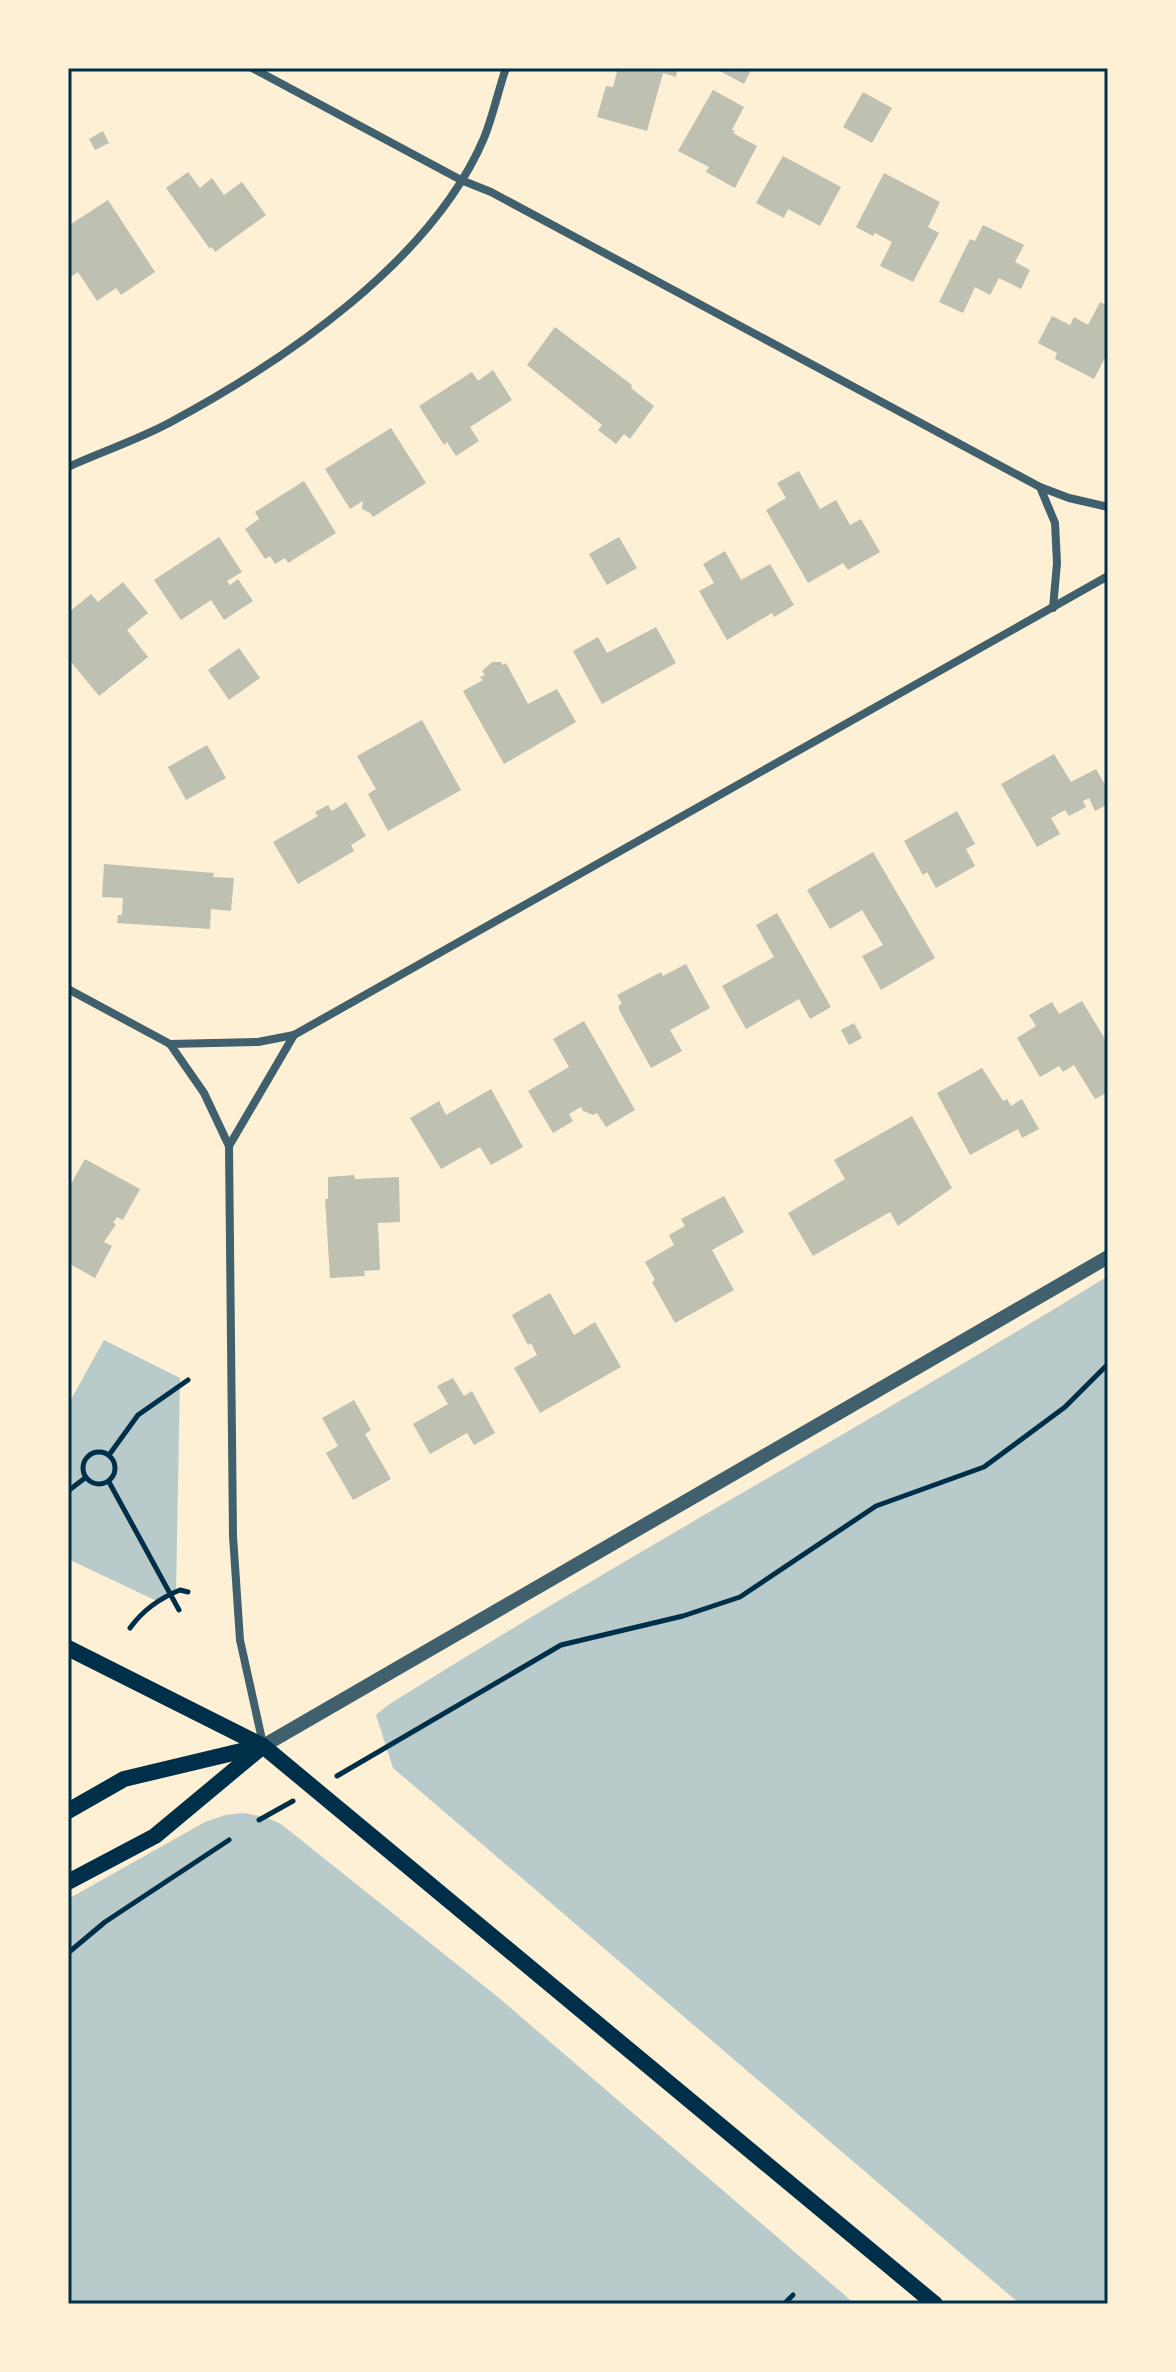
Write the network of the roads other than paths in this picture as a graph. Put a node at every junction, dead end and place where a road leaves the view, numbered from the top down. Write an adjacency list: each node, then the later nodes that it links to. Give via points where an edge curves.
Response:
1 (252, 68): 3 (street)
2 (506, 68): 3 (street, via 483,139)
3 (461, 180): 4 (street, via 414,245 298,344 166,424); 5 (street)
4 (68, 467)
5 (1040, 487): 6 (street); 8 (street, via 1055,523)
6 (1108, 507)
7 (1108, 576): 8 (street)
8 (1053, 608): 10 (street)
9 (68, 989): 11 (street)
10 (294, 1035): 11 (street, via 258,1042); 12 (street)
11 (170, 1044): 12 (street, via 204,1093)
12 (229, 1146): 15 (street, via 233,1536 240,1640)
13 (1108, 1257): 15 (street)
14 (68, 1648): 15 (main road)
15 (263, 1746): 16 (main road, via 124,1779); 17 (main road, via 155,1836); 18 (main road)
16 (68, 1811)
17 (68, 1882)
18 (935, 2304)

